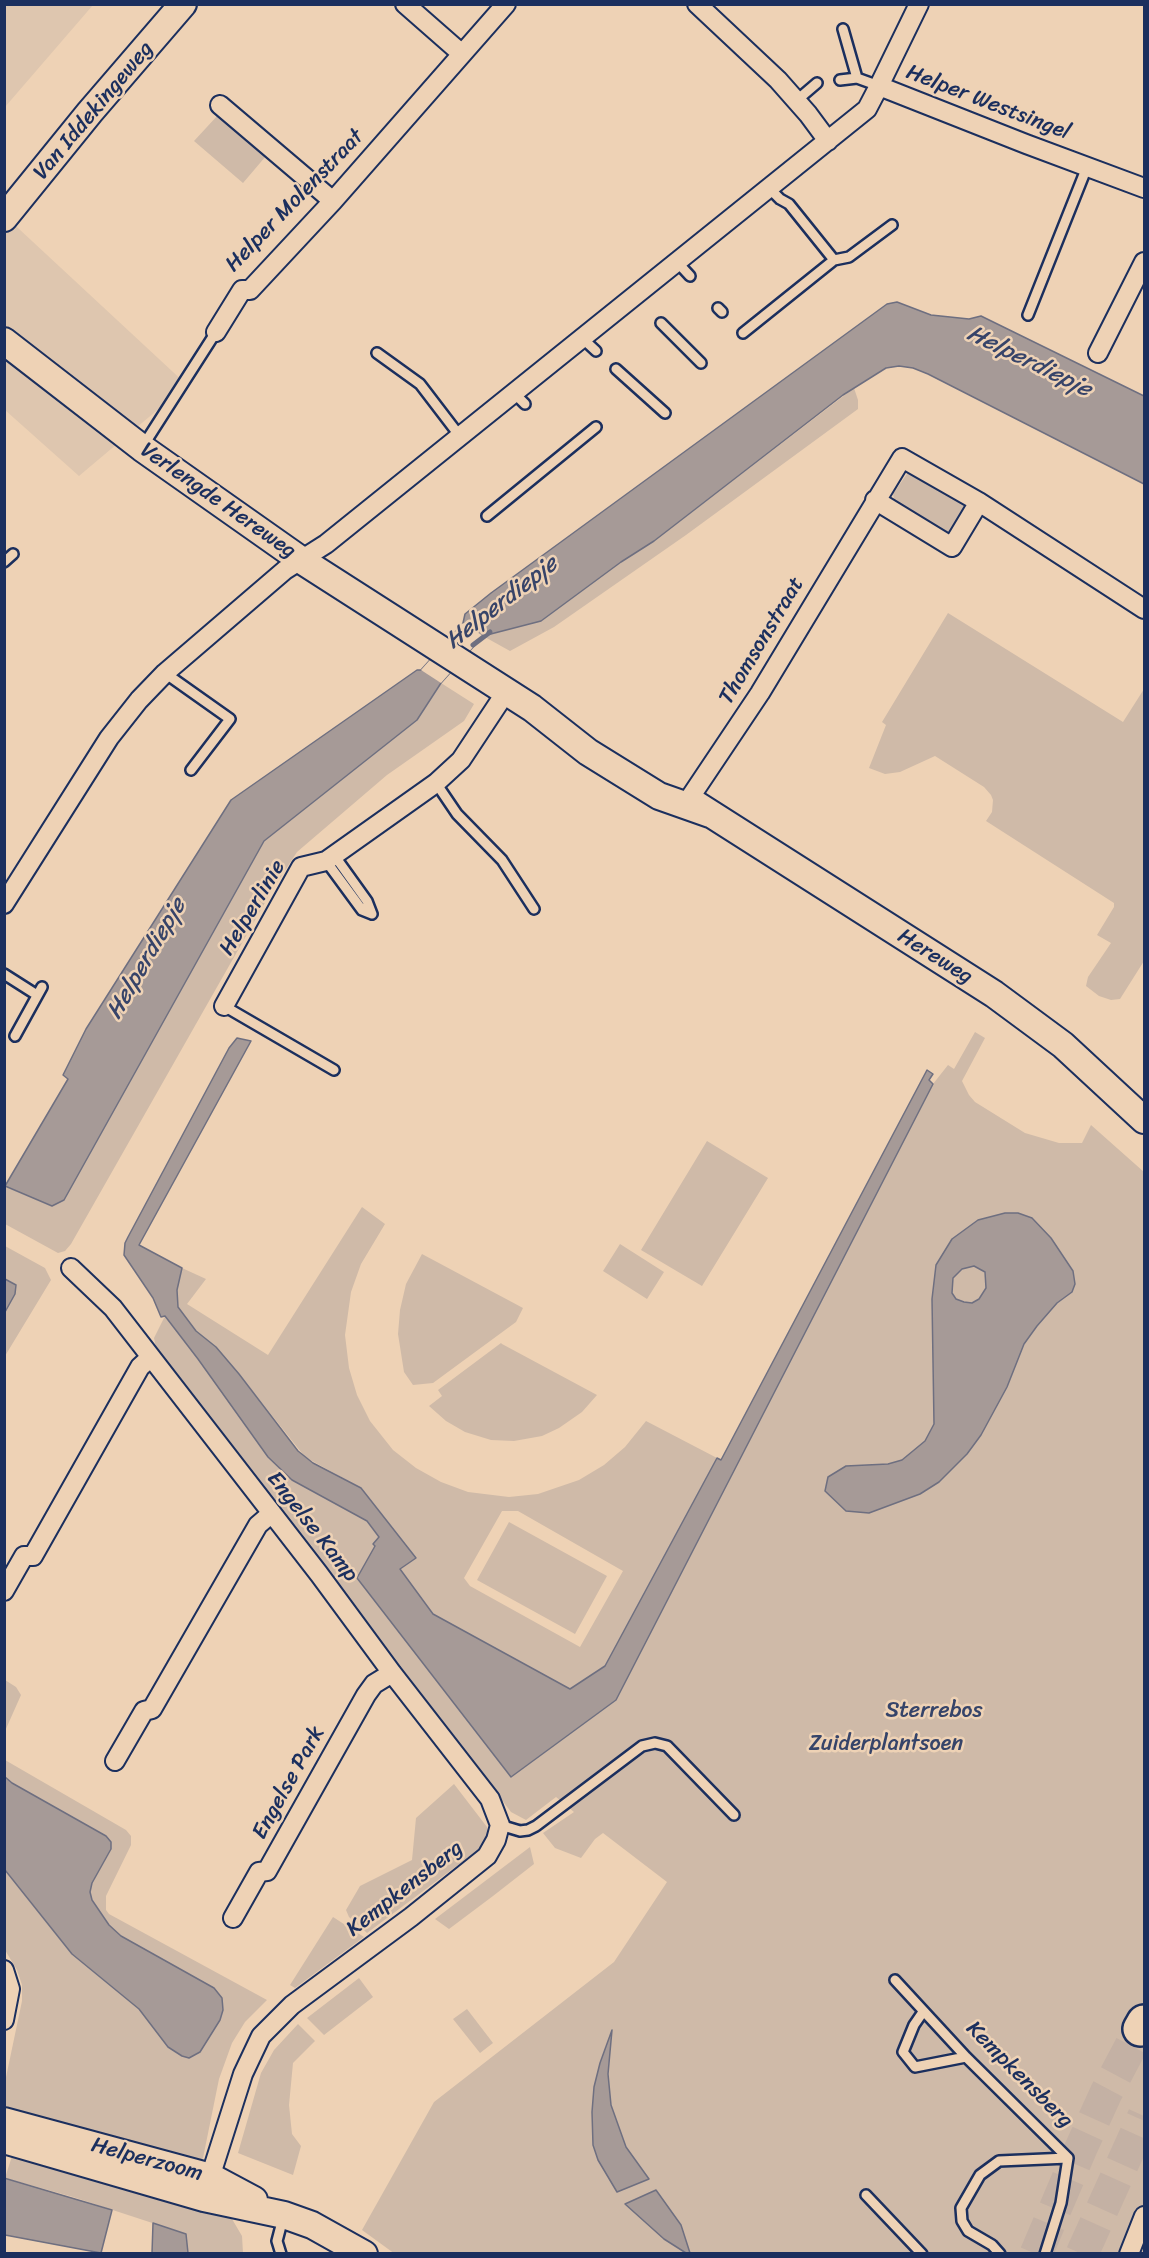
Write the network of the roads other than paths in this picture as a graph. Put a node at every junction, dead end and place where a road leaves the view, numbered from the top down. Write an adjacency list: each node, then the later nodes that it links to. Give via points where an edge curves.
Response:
1 (183, 4): 19 (main road, Van Iddekingeweg)
2 (405, 4): 7 (street)
3 (506, 4): 7 (street, Helper Molenstraat)
4 (697, 4): 12 (street)
5 (919, 4): 11 (street)
6 (843, 29): 8 (lane)
7 (462, 54): 18 (street, Helper Molenstraat)
8 (856, 78): 9 (lane); 11 (lane)
9 (840, 80)
10 (817, 83): 12 (lane)
11 (879, 86): 14 (street, Helper Westsingel, via 867,109); 15 (street, Helper Westsingel)
12 (796, 101): 14 (street)
13 (220, 105): 18 (street)
14 (828, 141): 16 (street, Helper Westsingel)
15 (1088, 167): 17 (street, Helper Westsingel); 25 (lane, Helper Westsingel)
16 (769, 188): 21 (lane, via 789,204); 22 (street, Helper Westsingel)
17 (1144, 188)
18 (333, 201): 27 (street, Helper Molenstraat, via 250,290 242,290)
19 (4, 218)
20 (892, 225): 21 (lane, via 849,257)
21 (834, 260): 28 (lane)
22 (677, 262): 24 (lane); 29 (street, Helper Westsingel, via 639,300)
23 (1144, 262): 32 (street)
24 (690, 276)
25 (1028, 315)
26 (661, 323): 34 (lane)
27 (216, 332): 40 (lane, Helper Molenstraat)
28 (742, 333)
29 (581, 338): 31 (lane); 38 (street, Helper Westsingel, via 519,398)
30 (4, 341): 40 (main road, Verlengde Hereweg)
31 (597, 351)
32 (1098, 352)
33 (377, 353): 38 (lane, via 420,384)
34 (701, 363)
35 (616, 369): 36 (lane)
36 (665, 413)
37 (596, 427): 41 (lane)
38 (459, 435): 46 (street, Helper Westsingel)
39 (556, 445): 41 (lane)
40 (142, 448): 46 (main road, Verlengde Hereweg)
41 (563, 454): 44 (lane)
42 (875, 500): 43 (street, Thomsonstraat, via 902,458); 43 (street, via 952,547); 54 (street, Thomsonstraat, via 760,693)
43 (979, 502): 48 (street, Thomsonstraat)
44 (487, 516)
45 (13, 554): 47 (lane)
46 (301, 560): 49 (main road, Verlengde Hereweg); 50 (street, Helper Westsingel)
47 (4, 562)
48 (1144, 609)
49 (450, 656): 51 (main road, Hereweg)
50 (165, 672): 52 (lane, via 230,719); 56 (street, Helper Westsingel, via 109,738)
51 (506, 692): 53 (street, Helperlinie, via 461,760); 54 (main road, Hereweg, via 597,738 668,782)
52 (191, 770)
53 (436, 783): 55 (street, Helperlinie); 57 (lane, via 457,814 502,860)
54 (687, 802): 62 (main road, Hereweg, via 1003,1000 1063,1045)
55 (330, 858): 55 (lane, via 362,910 372,914 367,901); 59 (street, Helperlinie, via 301,867)
56 (6, 897)
57 (534, 909)
58 (4, 974): 60 (lane, via 40,991)
59 (224, 1006): 61 (lane, Helperlinie)
60 (15, 1036)
61 (334, 1070)
62 (1144, 1120)
63 (70, 1268): 64 (street, Engelse Kamp, via 113,1308)
64 (151, 1357): 65 (street, Engelse Kamp); 66 (street, via 140,1367 33,1556 24,1556)
65 (272, 1513): 67 (street, Engelse Kamp); 68 (street, via 258,1525 152,1709 144,1711)
66 (4, 1591)
67 (392, 1673): 70 (street, Engelse Kamp, via 490,1799); 71 (street, Engelse Park, via 374,1684 366,1695 267,1870 259,1872)
68 (115, 1761)
69 (734, 1815): 70 (lane, via 667,1746 655,1743 642,1746 536,1826 520,1831)
70 (500, 1825): 80 (street, Kempkensberg, via 487,1856 292,2005 261,2036 243,2074)
71 (233, 1918)
72 (4, 1970): 75 (street, via 10,1989)
73 (895, 1980): 74 (lane, Kempkensberg)
74 (923, 2012): 76 (lane, Kempkensberg); 76 (lane, via 903,2052 915,2067)
75 (4, 2020)
76 (966, 2057): 79 (lane, Kempkensberg)
77 (4, 2121): 80 (main road, Helperzoom)
78 (4, 2140): 80 (main road, Helperzoom)
79 (1068, 2158): 87 (lane, via 999,2161 981,2175 961,2208 962,2221 968,2231); 88 (lane, Kempkensberg, via 1061,2202)
80 (207, 2187): 82 (main road, Helperzoom)
81 (866, 2196): 86 (lane)
82 (284, 2215): 84 (lane, via 277,2241); 85 (main road, Helperzoom)
83 (1144, 2216): 89 (street)
84 (281, 2253)
85 (364, 2253)
86 (922, 2253)
87 (999, 2253)
88 (1045, 2253)
89 (1129, 2253)

